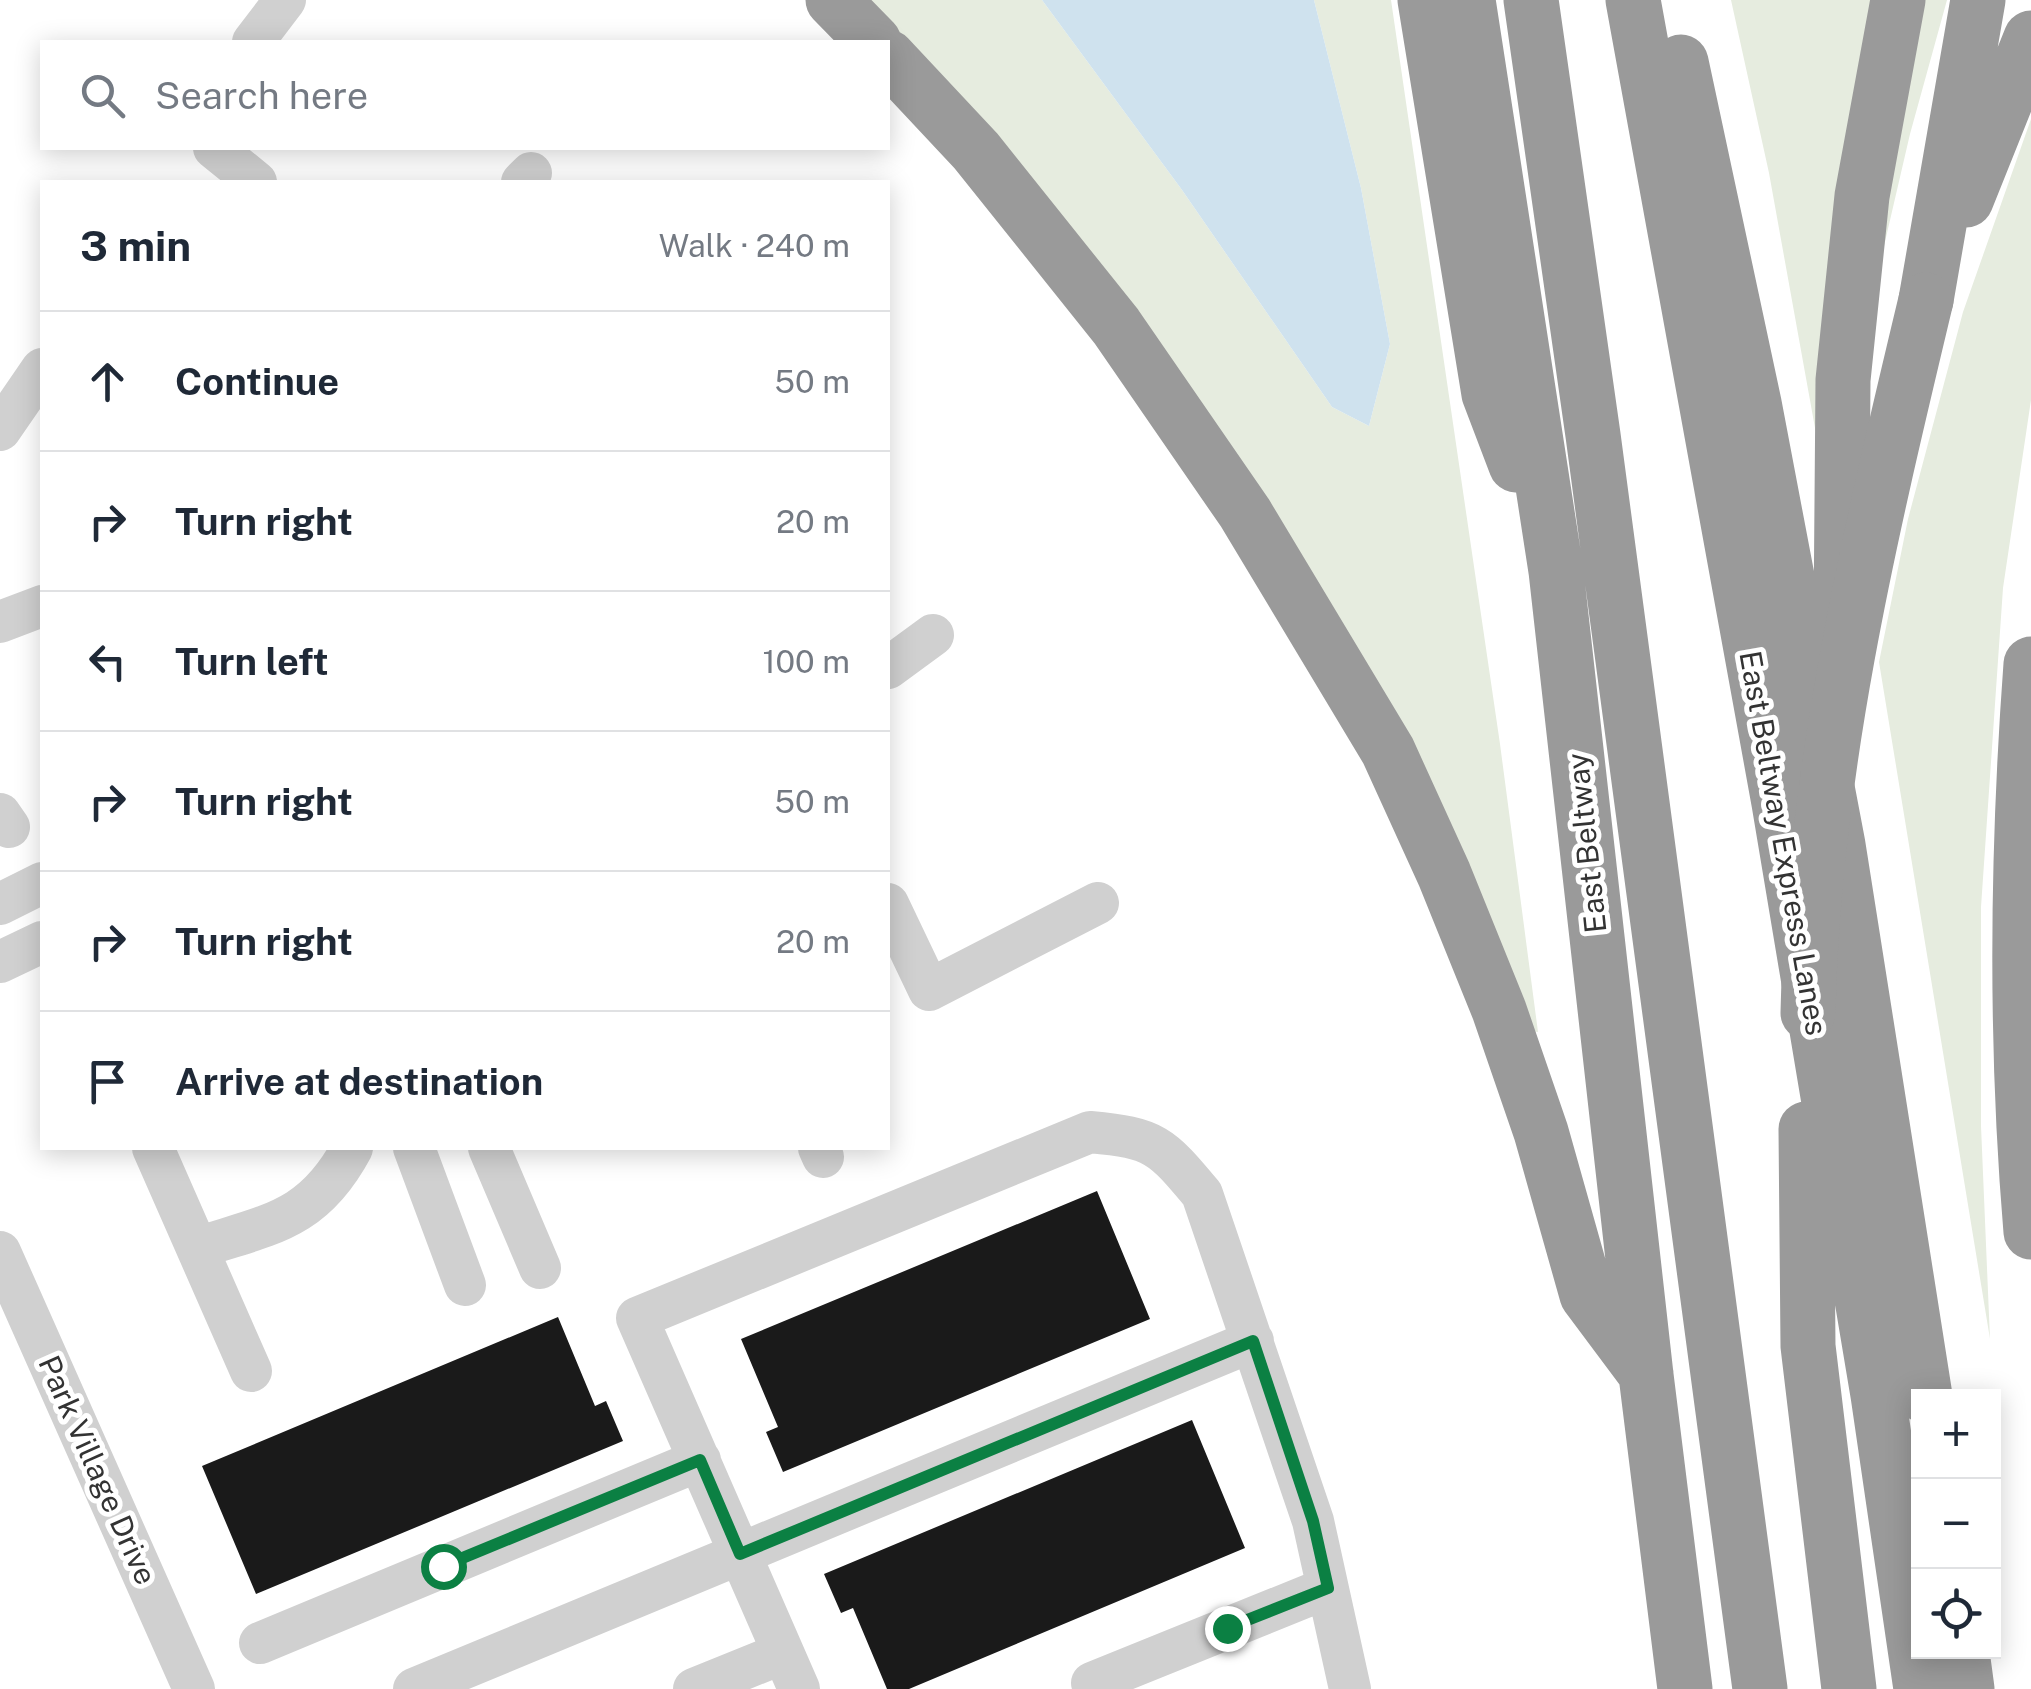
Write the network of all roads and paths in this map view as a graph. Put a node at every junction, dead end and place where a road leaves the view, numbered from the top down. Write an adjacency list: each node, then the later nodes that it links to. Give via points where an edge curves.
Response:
1 (286, 0): 11 (street)
2 (834, 0): 12 (highway)
3 (1424, 0): 19 (highway, via 1489,394)
4 (1468, 0): 19 (highway, East Beltway)
5 (1531, 0): 55 (highway)
6 (1634, 0): 57 (highway, East Beltway Express Lanes, via 1779,802)
7 (1668, 0): 25 (highway)
8 (1898, 0): 25 (highway, via 1862,196 1843,380)
9 (1978, 0): 16 (highway)
10 (2031, 38): 16 (highway)
11 (255, 40)
12 (872, 40)
13 (890, 59): 41 (highway, via 976,151 1116,326 1246,513 1388,751 1499,1010 1587,1295)
14 (216, 150): 15 (street)
15 (254, 180)
16 (1926, 300): 56 (highway, bridge, via 1836,711 1810,930 1808,1346)
17 (40, 372): 18 (street)
18 (0, 430)
19 (1556, 571): 41 (highway, East Beltway)
20 (40, 607): 21 (street)
21 (0, 622)
22 (932, 635): 24 (street)
23 (2031, 664): 34 (highway, via 2018,976)
24 (890, 666)
25 (1838, 845): 42 (highway)
26 (40, 884): 28 (street)
27 (1098, 903): 29 (street, via 929,990)
28 (0, 904)
29 (890, 918)
30 (154, 1150): 35 (street)
31 (351, 1150): 35 (street, via 314,1201 279,1221)
32 (415, 1150): 38 (street)
33 (490, 1150): 37 (street)
34 (2031, 1232)
35 (197, 1248): 40 (street)
36 (0, 1252): 50 (street, Park Village Drive)
37 (540, 1268)
38 (465, 1285)
39 (1253, 1341): 43 (street, via 1202,1194 1170,1155 1136,1136 1090,1132 637,1318); 44 (street); 45 (street, via 1313,1521)
40 (250, 1371)
41 (1646, 1375): 54 (highway, East Beltway)
42 (1924, 1389)
43 (700, 1460): 44 (street); 46 (street)
44 (740, 1554): 48 (street); 51 (street)
45 (1328, 1588): 49 (street); 53 (street)
46 (260, 1643)
47 (1963, 1659): 58 (highway)
48 (791, 1671): 52 (street)
49 (1090, 1687)
50 (194, 1689)
51 (414, 1689)
52 (694, 1689)
53 (1350, 1689)
54 (1686, 1689)
55 (1760, 1689)
56 (1849, 1689)
57 (1921, 1689)
58 (1967, 1689)

